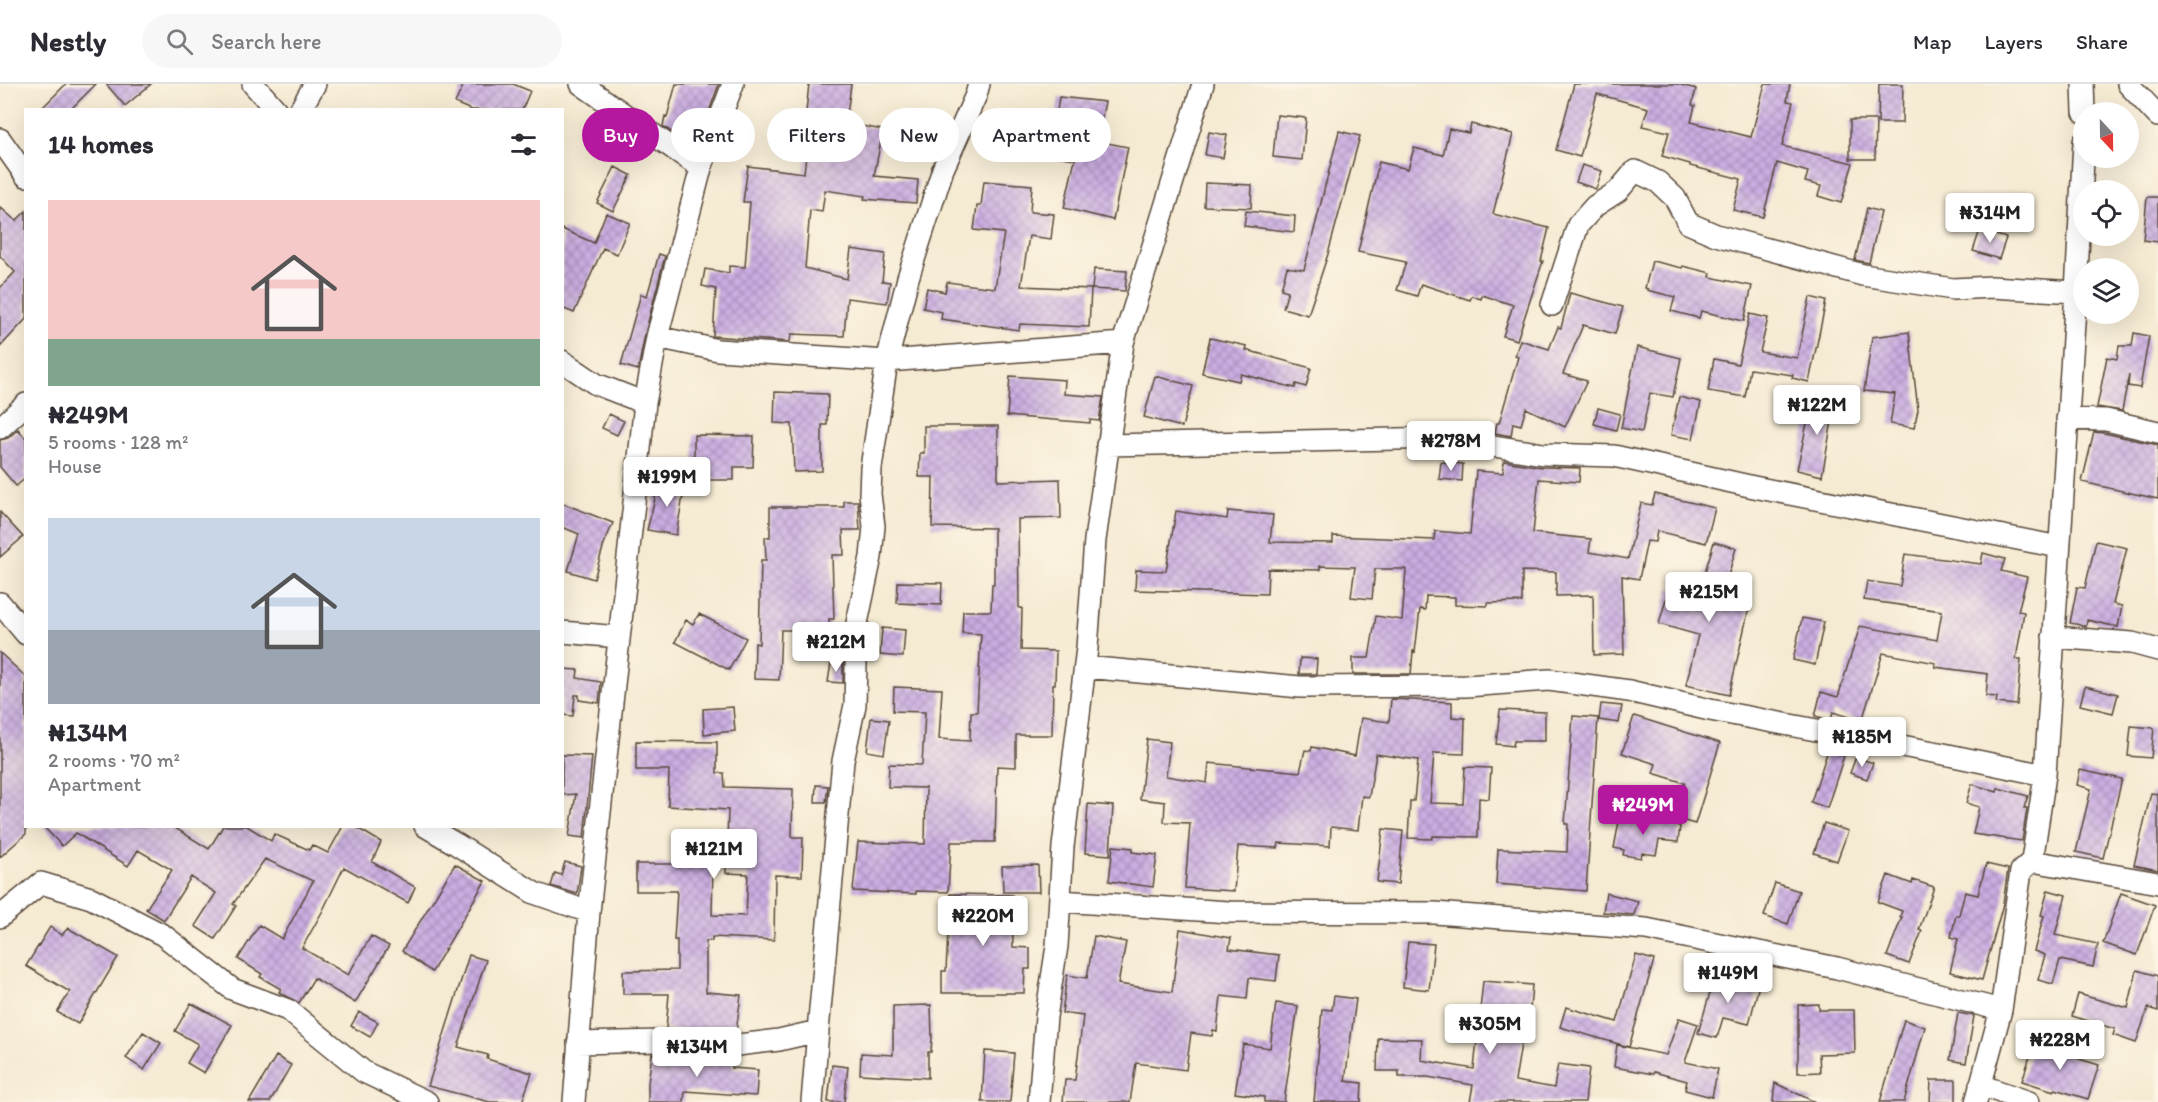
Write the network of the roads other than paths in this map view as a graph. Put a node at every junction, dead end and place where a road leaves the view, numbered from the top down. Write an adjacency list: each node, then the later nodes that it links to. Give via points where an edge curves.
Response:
1 (253, 84): 10 (street)
2 (315, 84): 11 (street)
3 (580, 84): 14 (street)
4 (733, 84): 14 (street)
5 (979, 84): 24 (street, via 943,169 908,278)
6 (1203, 84): 22 (street)
7 (2084, 84): 9 (street)
8 (2128, 84): 12 (street)
9 (2084, 102)
10 (274, 108)
11 (301, 108)
12 (2158, 116)
13 (0, 140): 16 (street)
14 (701, 168): 21 (street)
15 (2083, 168): 17 (street)
16 (24, 173)
17 (2078, 258)
18 (2073, 292): 19 (street, via 1953,289 1886,279 1716,235 1688,223 1667,190 1635,171 1578,225)
19 (1552, 305)
20 (2074, 324): 27 (street)
21 (657, 337): 24 (street, via 718,350); 25 (street)
22 (1123, 343): 24 (street); 30 (street)
23 (564, 362): 25 (street, via 596,384)
24 (887, 362): 47 (street, via 871,468 872,557 857,622 855,705 843,761)
25 (645, 403): 35 (street)
26 (24, 406): 28 (street)
27 (2067, 419): 29 (street, via 2106,420); 31 (street)
28 (0, 428)
29 (2158, 432)
30 (1107, 446): 31 (street, via 1445,438 1543,454 1614,456); 38 (street)
31 (2059, 547): 36 (street)
32 (0, 603): 33 (street)
33 (24, 632)
34 (564, 632): 35 (street)
35 (619, 637): 44 (street)
36 (2053, 637): 37 (street, via 2132,643); 39 (street)
37 (2158, 651)
38 (1085, 667): 39 (street, via 1300,687 1467,686 1549,680 1629,691); 43 (street)
39 (2045, 776): 41 (street)
40 (429, 828): 44 (street, via 534,893)
41 (2031, 861): 42 (street); 46 (street, via 2021,872)
42 (2158, 883)
43 (1060, 901): 46 (street, via 1229,912 1435,913 1646,929 1837,968); 53 (street)
44 (589, 912): 48 (street)
45 (0, 917): 50 (street, via 41,883 91,898 163,935 232,989 288,1010 364,1072)
46 (2001, 1010): 49 (street)
47 (818, 1030): 48 (street, via 779,1040 712,1048 661,1041); 52 (street)
48 (578, 1043): 51 (street)
49 (1978, 1094): 54 (street)
50 (427, 1102)
51 (574, 1102)
52 (812, 1102)
53 (1039, 1102)
54 (2030, 1102)

